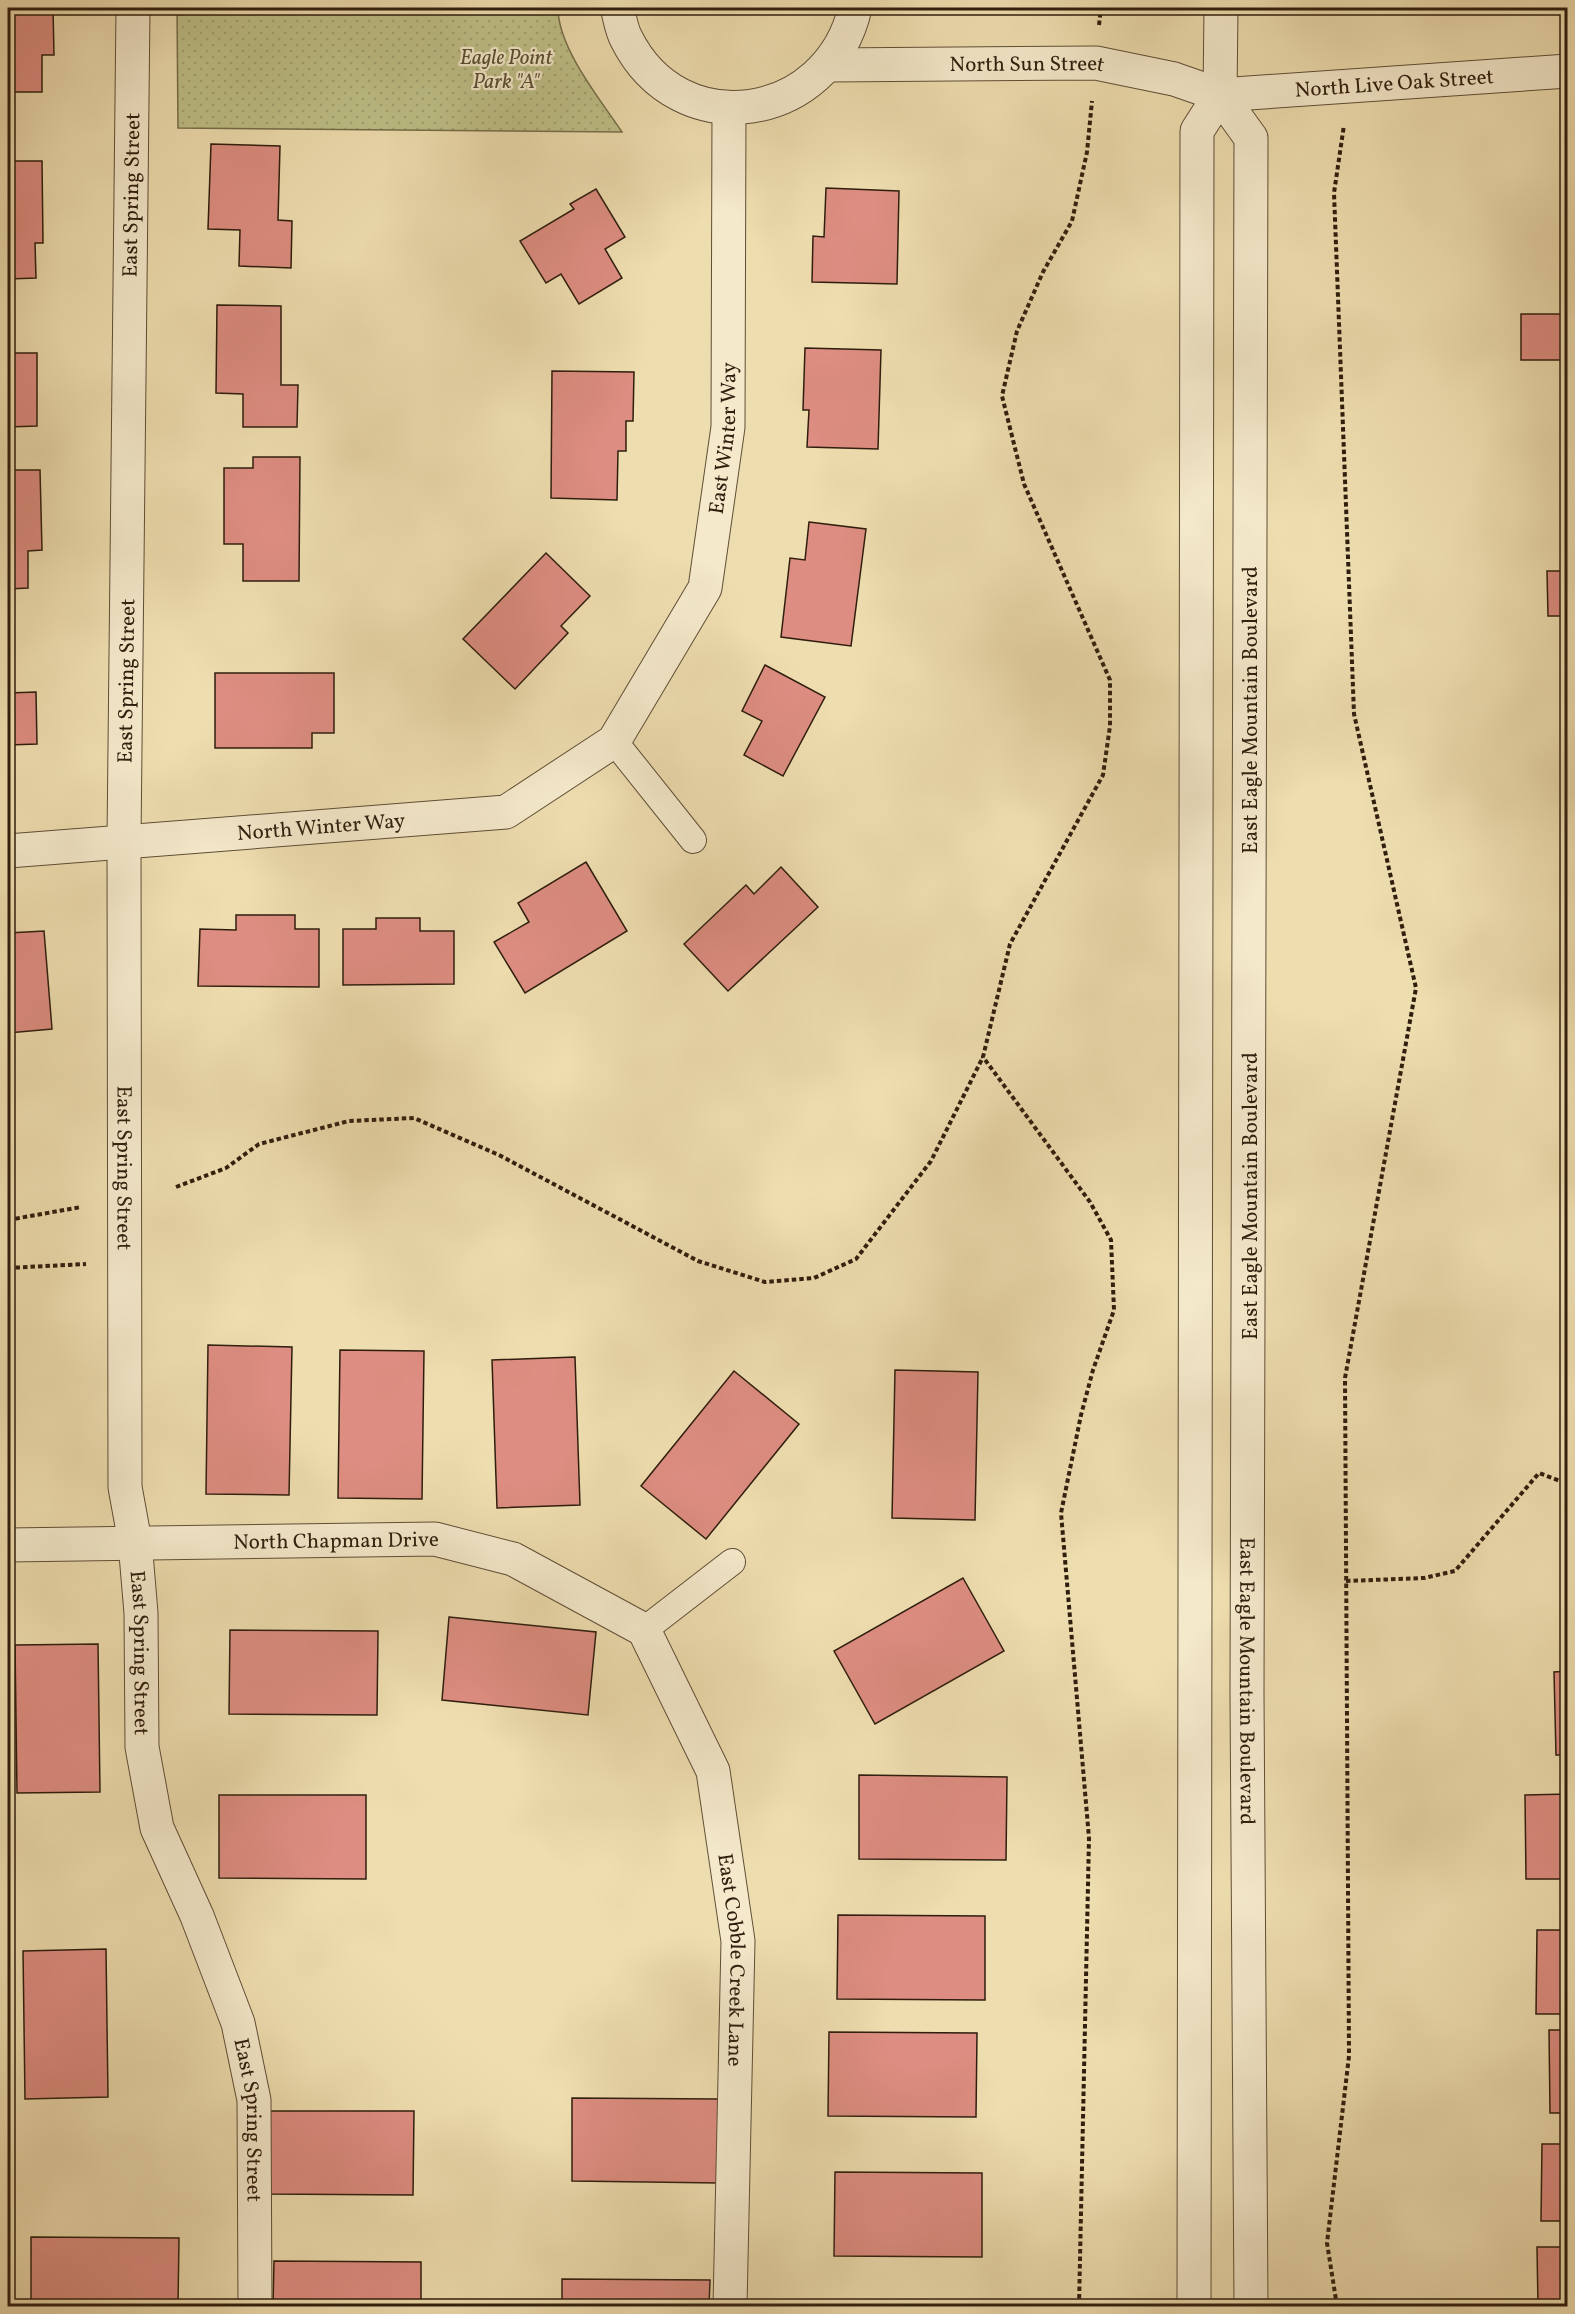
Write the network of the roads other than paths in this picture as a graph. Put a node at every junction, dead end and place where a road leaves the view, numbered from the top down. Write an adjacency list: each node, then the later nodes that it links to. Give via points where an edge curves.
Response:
1 (133, 8): 10 (street, East Spring Street)
2 (617, 8): 8 (street, via 625,38 647,70 669,89 698,102)
3 (855, 8): 5 (street, via 850,28)
4 (1221, 8): 7 (street)
5 (829, 64): 7 (street, North Sun Street, via 1096,63 1174,79); 8 (street, via 810,83 778,101)
6 (1568, 71): 7 (street, North Live Oak Street)
7 (1220, 95): 19 (street, via 1197,131); 20 (street, East Eagle Mountain Boulevard, via 1251,138 1247,1694)
8 (729, 108): 9 (street, East Winter Way, via 728,427 705,588)
9 (614, 741): 10 (street, North Winter Way, via 506,812); 11 (lane)
10 (124, 840): 12 (street, North Winter Way); 13 (street, East Spring Street, via 124,1487)
11 (693, 840)
12 (8, 850)
13 (135, 1542): 14 (street, North Chapman Drive); 16 (street, North Chapman Drive, via 435,1539 513,1559); 17 (street, East Spring Street, via 141,1613 142,1747 157,1828 197,1916 238,2023 254,2100)
14 (8, 1545)
15 (732, 1562): 16 (lane)
16 (644, 1630): 18 (street, East Cobble Creek Lane, via 713,1771 738,1941)
17 (255, 2307)
18 (730, 2307)
19 (1194, 2307)
20 (1251, 2307)

